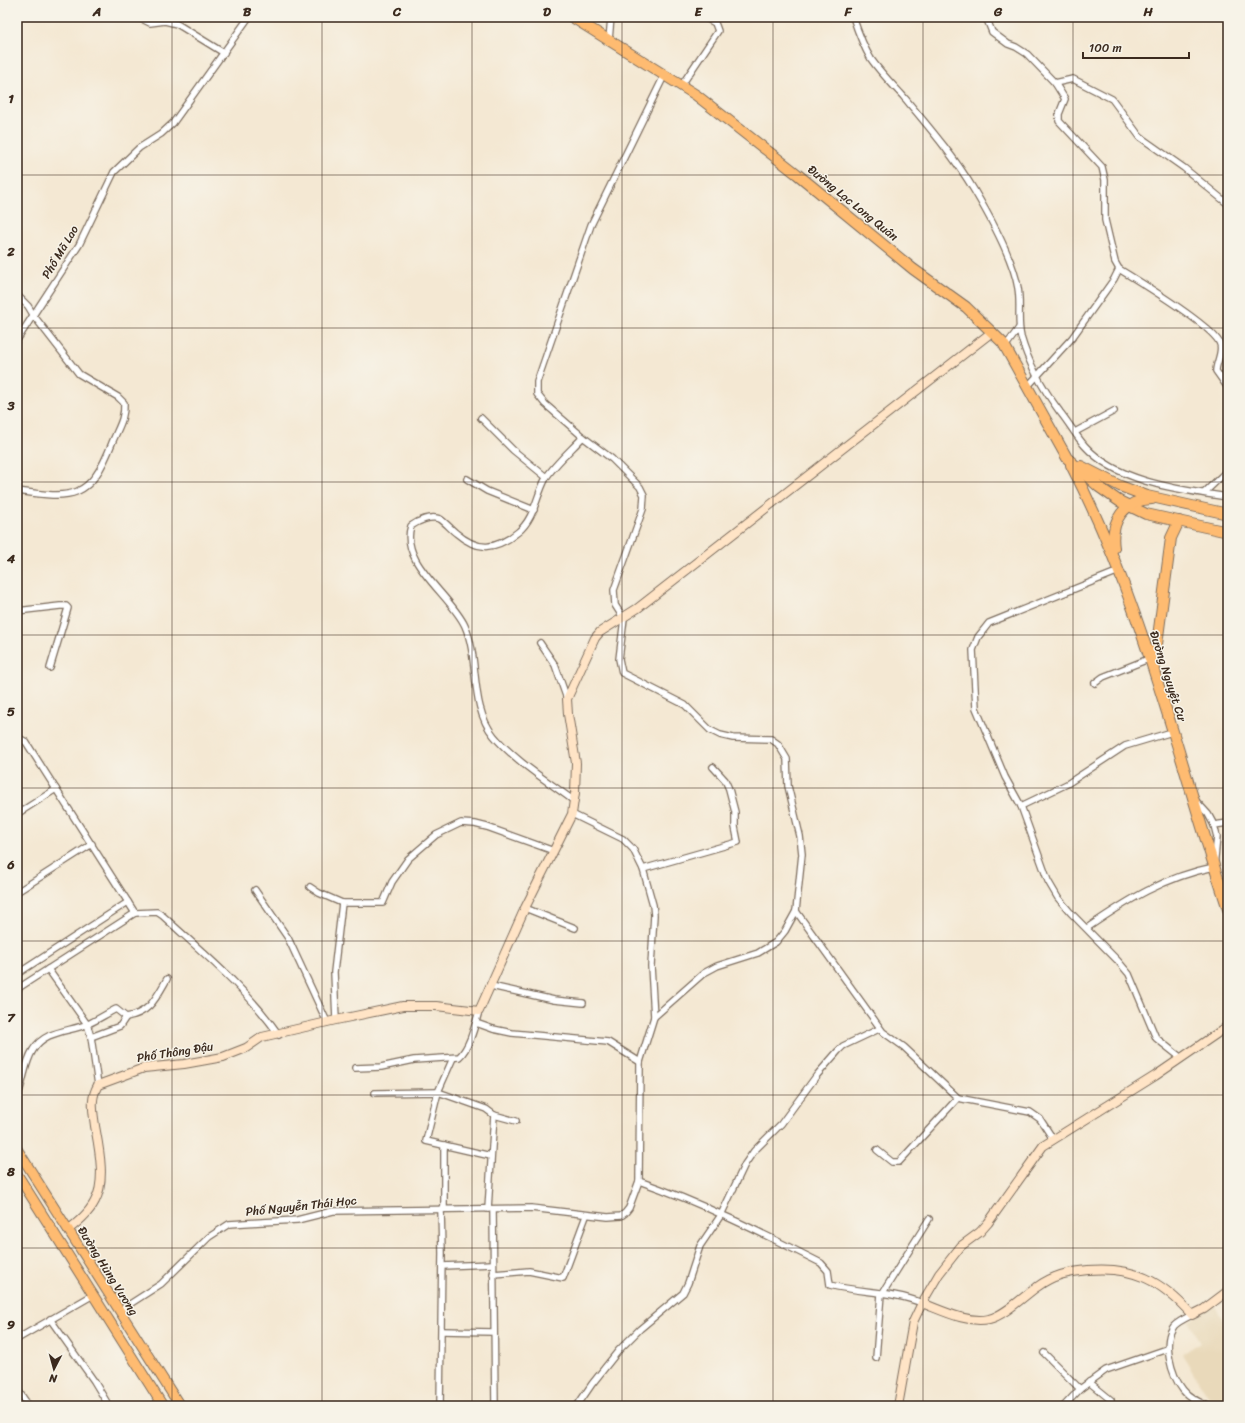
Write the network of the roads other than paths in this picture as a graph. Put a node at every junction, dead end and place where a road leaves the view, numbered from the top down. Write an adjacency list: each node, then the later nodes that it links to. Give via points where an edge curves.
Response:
1 (138, 17): 9 (street, via 150,23 165,21 177,24)
2 (249, 17): 9 (street)
3 (572, 17): 8 (highway, Đường Lạc Long Quân)
4 (611, 17): 8 (street)
5 (704, 17): 12 (street, via 715,24 718,31)
6 (853, 17): 17 (street, via 860,39 872,60 940,140 991,221 1018,288)
7 (986, 17): 11 (street, via 992,32 1027,54)
8 (609, 40): 10 (highway, Đường Lạc Long Quân)
9 (224, 54): 16 (street, Phố Mã Lao, via 173,123 139,148 114,172 79,244)
10 (664, 76): 12 (highway, Đường Lạc Long Quân); 27 (street, via 591,225 537,382 536,392 545,404)
11 (1055, 83): 13 (street, via 1073,79 1106,95 1118,106 1140,137); 14 (street, via 1065,99 1059,121 1102,167 1105,180 1106,220 1115,262)
12 (681, 86): 18 (highway, Đường Lạc Long Quân, via 752,139 913,269 966,307)
13 (1228, 204)
14 (1119, 269): 21 (street, via 1072,338); 23 (street, via 1166,298 1220,342 1216,371)
15 (17, 295): 16 (street)
16 (34, 316): 19 (street, Phố Mã Lao); 32 (street, via 78,374 118,397 124,403 125,412 123,422 101,469 90,483 78,491 63,496)
17 (1019, 328): 20 (street); 21 (street, via 1028,360)
18 (992, 332): 20 (highway, Đường Lạc Long Quân); 44 (street)
19 (17, 340)
20 (1005, 347): 22 (highway, Đường Lạc Long Quân)
21 (1038, 378): 22 (street); 26 (street)
22 (1028, 386): 28 (highway, Đường Lạc Long Quân)
23 (1228, 388)
24 (1114, 412): 26 (street)
25 (481, 418): 30 (street, via 513,450)
26 (1075, 432): 33 (street, via 1091,452 1125,473 1164,486)
27 (582, 438): 30 (street); 44 (street, via 612,460 640,487 644,495 644,509 614,590 615,604)
28 (1067, 458): 35 (highway, via 1120,486); 36 (highway, Đường Lạc Long Quân, via 1099,487); 41 (highway, Đường Nguyệt Cư, via 1092,505)
29 (1228, 470): 33 (street)
30 (546, 477): 37 (street)
31 (467, 479): 37 (street)
32 (17, 491)
33 (1204, 493): 34 (street)
34 (1228, 497)
35 (1162, 499): 36 (highway, via 1145,499); 38 (highway)
36 (1129, 506): 39 (highway, Đường Lạc Long Quân, via 1146,514); 41 (highway, via 1119,515 1114,527)
37 (534, 510): 55 (street, via 518,532 494,545 483,548 465,541 440,519 433,518 411,526 408,534 409,546 422,568 465,625 481,707 491,732 515,755)
38 (1228, 514)
39 (1179, 521): 40 (highway, Đường Lạc Long Quân); 46 (highway, via 1171,538)
40 (1228, 532)
41 (1115, 559): 42 (highway, Đường Nguyệt Cư)
42 (1119, 571): 46 (highway, Đường Nguyệt Cư); 56 (street, via 992,621 974,645 972,658 976,708 1005,777)
43 (17, 611): 47 (street, via 60,606 68,608)
44 (624, 618): 49 (street, via 600,632 595,638); 72 (street, via 618,663 624,675 685,705 710,730 720,735 771,739 783,751 787,759 788,786 802,854)
45 (540, 643): 49 (street, via 555,665)
46 (1152, 657): 48 (street, via 1103,677); 50 (highway, Đường Nguyệt Cư, via 1154,673)
47 (50, 668)
48 (1095, 683)
49 (568, 699): 55 (street, via 576,763)
50 (1172, 732): 54 (highway, Đường Nguyệt Cư); 56 (street, via 1125,746 1067,784)
51 (18, 737): 53 (street, via 26,742)
52 (713, 767): 64 (street, via 725,780 729,789 735,812 738,842)
53 (56, 789): 57 (street); 61 (street)
54 (1192, 797): 60 (street, via 1208,814); 63 (highway, Đường Nguyệt Cư)
55 (574, 801): 58 (street)
56 (1021, 806): 75 (street, via 1048,881 1058,898)
57 (17, 814)
58 (572, 814): 62 (street); 64 (street, via 623,839 633,849)
59 (1228, 823): 60 (street)
60 (1214, 825): 63 (street)
61 (92, 844): 67 (street); 68 (street)
62 (554, 850): 69 (street, via 487,827 461,824 436,835 408,859 392,882 383,903); 70 (street)
63 (1214, 867): 71 (highway, Đường Nguyệt Cư); 75 (street, via 1151,887)
64 (643, 869): 84 (street, via 654,905 651,966)
65 (310, 887): 69 (street)
66 (255, 890): 86 (street, via 288,938)
67 (17, 892)
68 (128, 902): 73 (street); 77 (street)
69 (342, 903): 85 (street, via 334,972)
70 (525, 908): 74 (street); 79 (street)
71 (1228, 909)
72 (796, 911): 84 (street, via 776,942 758,953 717,966 704,973); 90 (street)
73 (135, 912): 76 (street); 91 (street, via 157,912 163,916 229,977)
74 (575, 928)
75 (1087, 928): 93 (street, via 1129,974 1156,1038)
76 (48, 969): 80 (street); 88 (street)
77 (17, 974)
78 (167, 979): 83 (street, via 150,1006 135,1016)
79 (491, 986): 81 (street, via 554,1000); 82 (street)
80 (17, 989)
81 (583, 1003)
82 (479, 1011): 85 (street, Phố Thông Đậu, via 412,1005); 87 (street)
83 (126, 1017): 88 (street, via 116,1009); 92 (street, via 120,1026)
84 (654, 1017): 95 (street, Phố Nguyễn Thái Học)
85 (336, 1020): 86 (street, Phố Thông Đậu)
86 (327, 1022): 91 (street, Phố Thông Đậu)
87 (476, 1023): 94 (street, via 462,1055); 95 (street, via 512,1033 608,1042)
88 (87, 1024): 92 (street); 100 (street, via 55,1032 36,1045 28,1060)
89 (1228, 1026): 93 (street)
90 (879, 1029): 101 (street, via 904,1048); 113 (street, via 843,1046 817,1075 782,1124 754,1151 745,1164)
91 (279, 1035): 97 (street, Phố Thông Đậu, via 262,1037 246,1048 223,1057 144,1068)
92 (91, 1037): 97 (street)
93 (1180, 1057): 104 (street, via 1155,1076)
94 (453, 1058): 96 (street); 98 (street)
95 (640, 1062): 110 (street, Phố Nguyễn Thái Học)
96 (355, 1068)
97 (98, 1085): 116 (street, via 93,1095 92,1106 98,1148 99,1191 88,1213)
98 (438, 1092): 99 (street); 102 (street, via 486,1109); 105 (street, via 426,1141)
99 (375, 1094)
100 (17, 1097)
101 (958, 1098): 104 (street, via 1030,1112 1040,1119); 107 (street, via 899,1162 892,1162)
102 (494, 1115): 103 (street); 108 (street)
103 (516, 1121)
104 (1053, 1139): 123 (street, via 1043,1146 980,1232 961,1246 939,1274)
105 (444, 1144): 108 (street); 111 (street)
106 (17, 1149): 116 (main road, Đường Hùng Vương)
107 (877, 1150)
108 (491, 1156): 112 (street)
109 (18, 1177): 122 (main road)
110 (639, 1181): 113 (street); 114 (street, Phố Nguyễn Thái Học, via 629,1208 620,1216)
111 (443, 1209): 112 (street, Phố Nguyễn Thái Học); 118 (street); 124 (street, Phố Nguyễn Thái Học, via 333,1211 298,1220 229,1224 209,1236 161,1284)
112 (491, 1209): 114 (street, Phố Nguyễn Thái Học, via 545,1208); 117 (street)
113 (721, 1215): 121 (street, via 824,1265 828,1271 830,1285); 145 (street, via 698,1250 683,1293 619,1350)
114 (586, 1216): 119 (street, via 563,1278 529,1271)
115 (928, 1219): 121 (street)
116 (68, 1230): 124 (main road, Đường Hùng Vương)
117 (493, 1264): 118 (street); 119 (street)
118 (442, 1266): 127 (street)
119 (493, 1274): 128 (street)
120 (1228, 1291): 125 (street)
121 (882, 1294): 123 (street); 134 (street)
122 (93, 1295): 126 (street); 133 (main road)
123 (922, 1303): 125 (street, via 975,1320 989,1320 1052,1277 1111,1269 1131,1272 1154,1282 1180,1301); 146 (street, via 913,1322)
124 (119, 1310): 131 (main road, Đường Hùng Vương)
125 (1192, 1315): 130 (street, via 1174,1327)
126 (50, 1319): 129 (street); 140 (street)
127 (442, 1331): 128 (street); 143 (street)
128 (493, 1332): 144 (street)
129 (17, 1339)
130 (1166, 1349): 135 (street, via 1106,1370); 148 (street, via 1182,1389)
131 (144, 1350): 133 (main road); 142 (main road, Đường Hùng Vương)
132 (1044, 1353): 137 (street)
133 (132, 1358): 141 (main road)
134 (876, 1358)
135 (1089, 1382): 137 (street); 138 (street)
136 (17, 1389): 139 (street)
137 (1080, 1389): 147 (street)
138 (1112, 1400)
139 (29, 1406)
140 (109, 1406)
141 (163, 1406)
142 (180, 1406)
143 (440, 1406)
144 (495, 1406)
145 (577, 1406)
146 (898, 1406)
147 (1064, 1406)
148 (1208, 1406)

